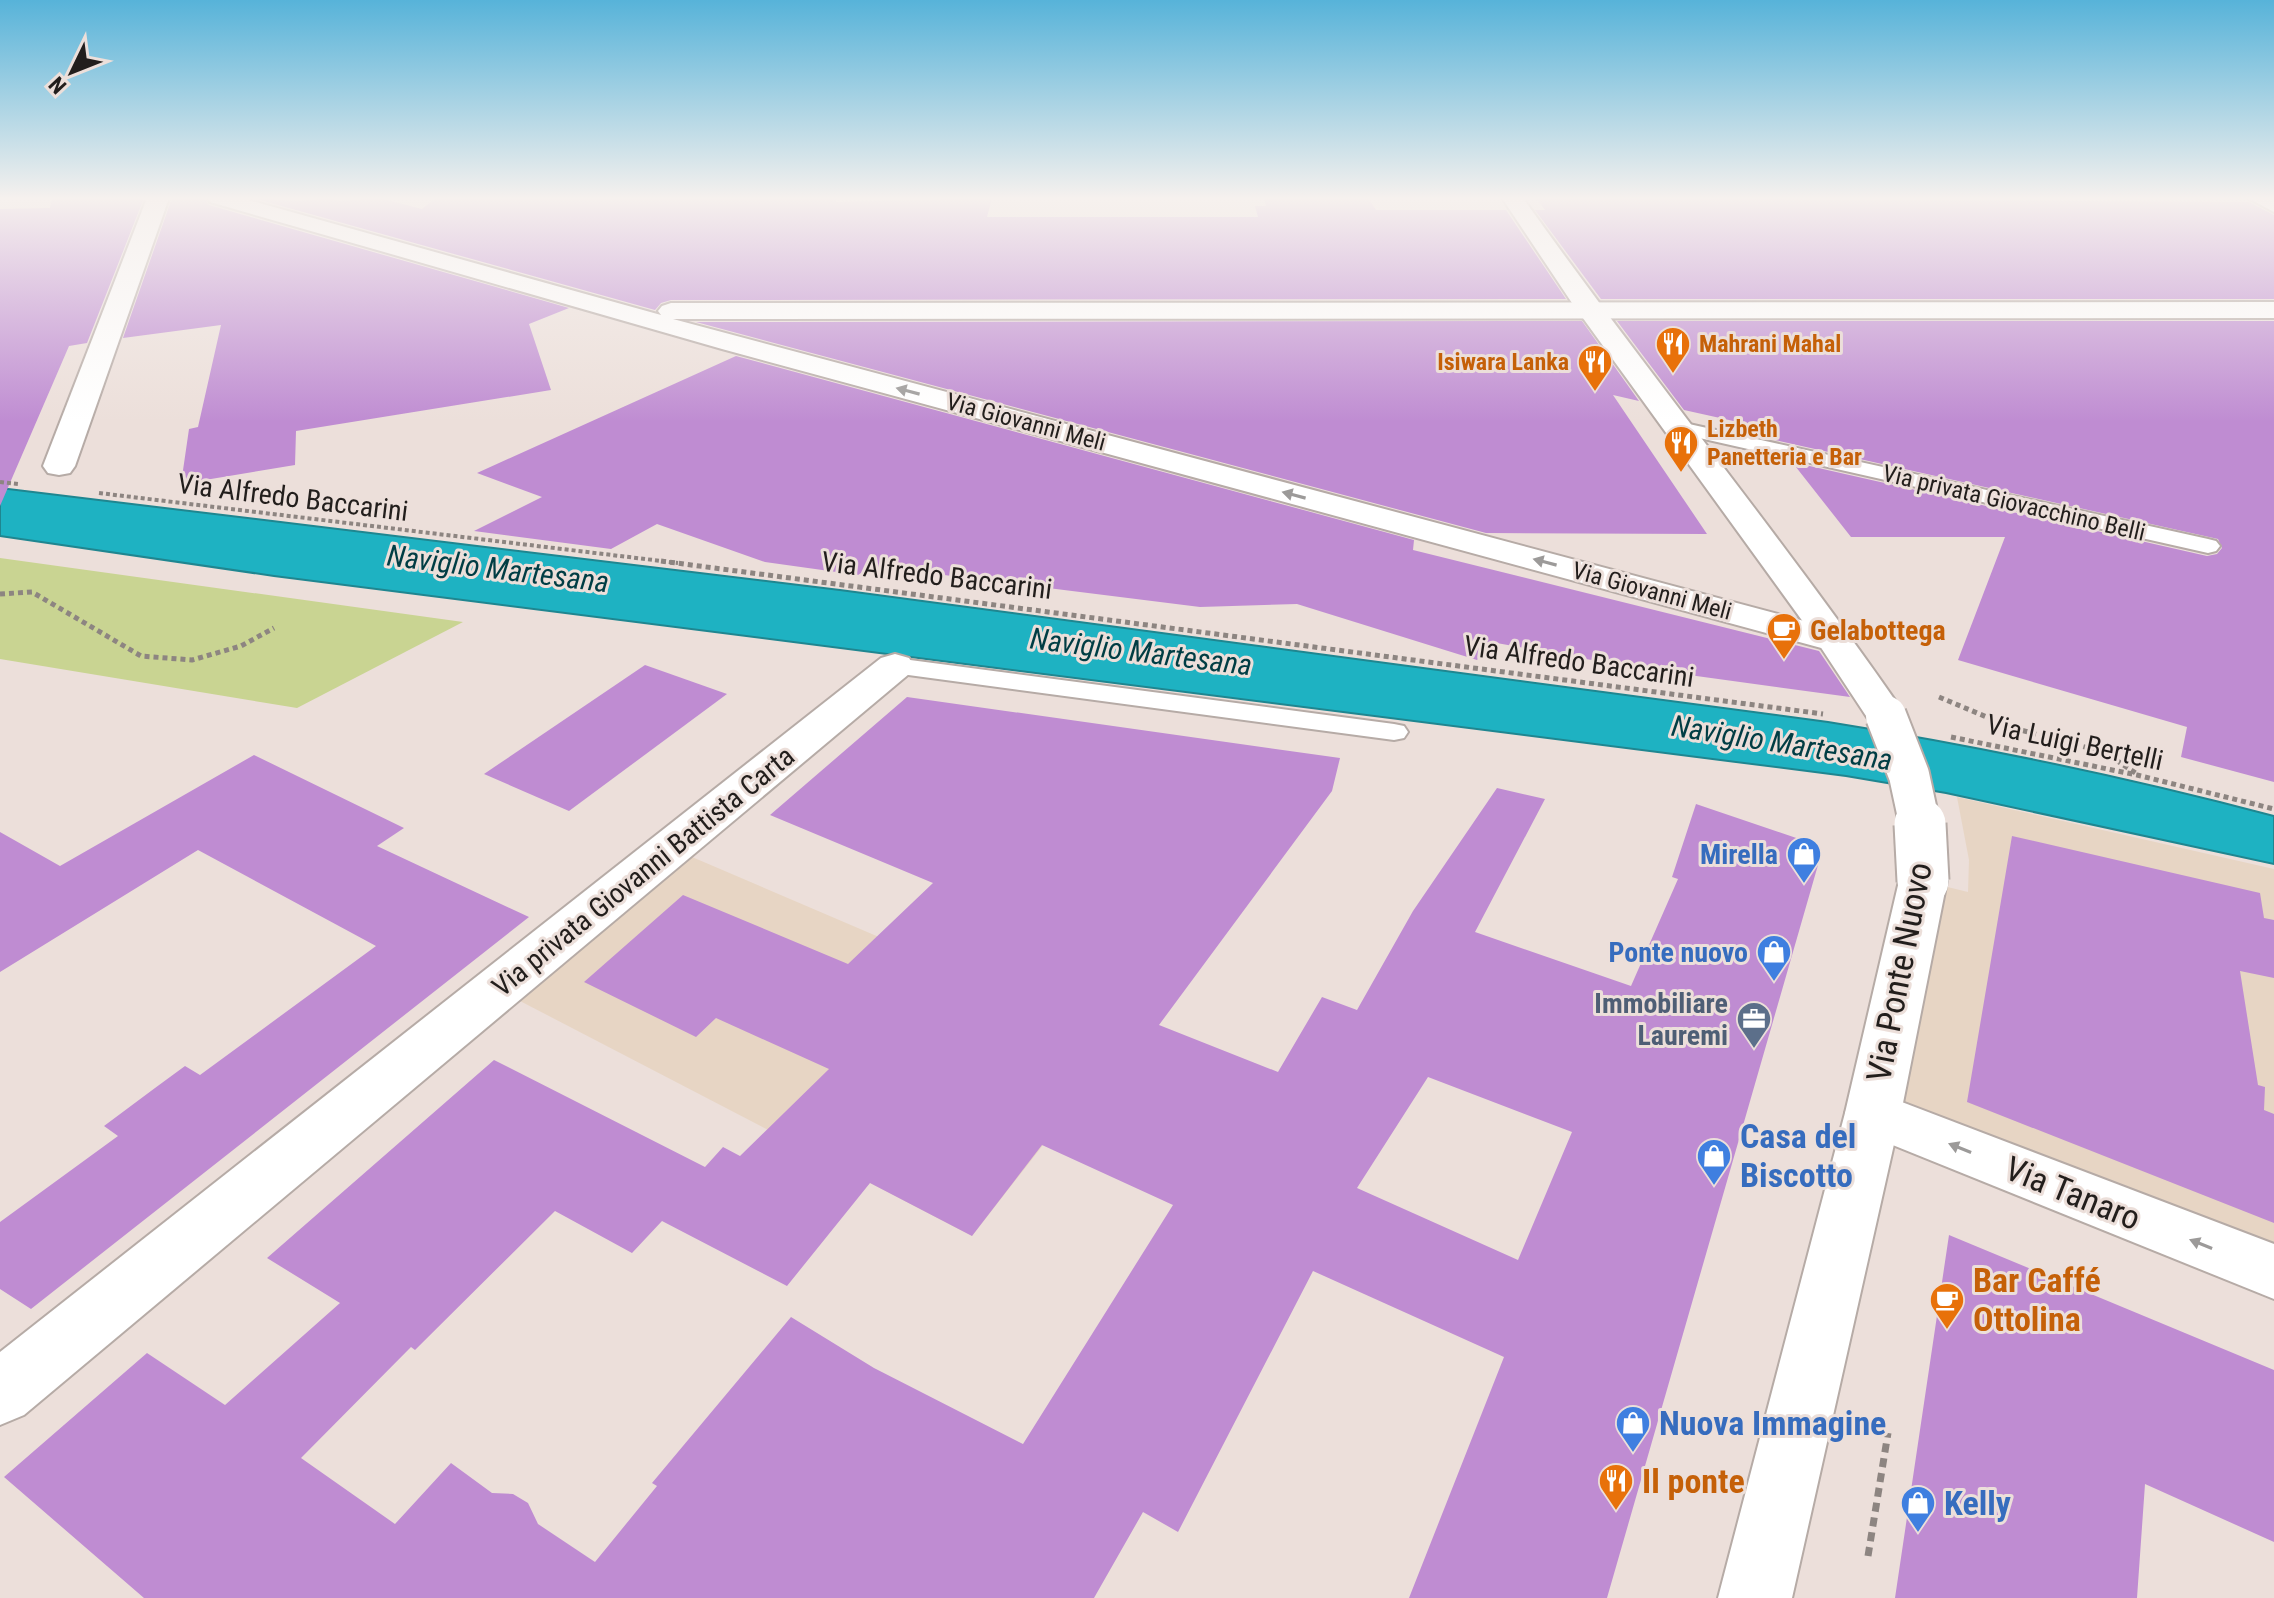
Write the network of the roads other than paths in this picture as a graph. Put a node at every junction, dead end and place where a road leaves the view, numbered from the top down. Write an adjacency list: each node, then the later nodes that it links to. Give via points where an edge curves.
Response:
1 (130, 273): 8 (street)
2 (484, 273): 6 (street, Via Giovanni Meli)
3 (1564, 273): 4 (street, Via Ponte Nuovo)
4 (1589, 309): 5 (street); 6 (street); 7 (street, Via Ponte Nuovo)
5 (2274, 310)
6 (625, 312): 10 (street, Via Giovanni Meli, one-way to 6)
7 (1680, 428): 9 (lane, Via privata Giovacchino Belli); 10 (street, Via Ponte Nuovo)
8 (59, 466)
9 (2208, 546)
10 (1847, 656): 13 (street, Via Ponte Nuovo, bridge, via 1898,744 1918,812 1924,856)
11 (895, 666): 12 (lane, Via privata Giovanni Battista Carta); 15 (street, Via privata Giovanni Battista Carta)
12 (1394, 732)
13 (1873, 1113): 14 (street, Via Tanaro, one-way to 13); 16 (street, Via Ponte Nuovo)
14 (2274, 1272)
15 (0, 1393)
16 (1755, 1598)

